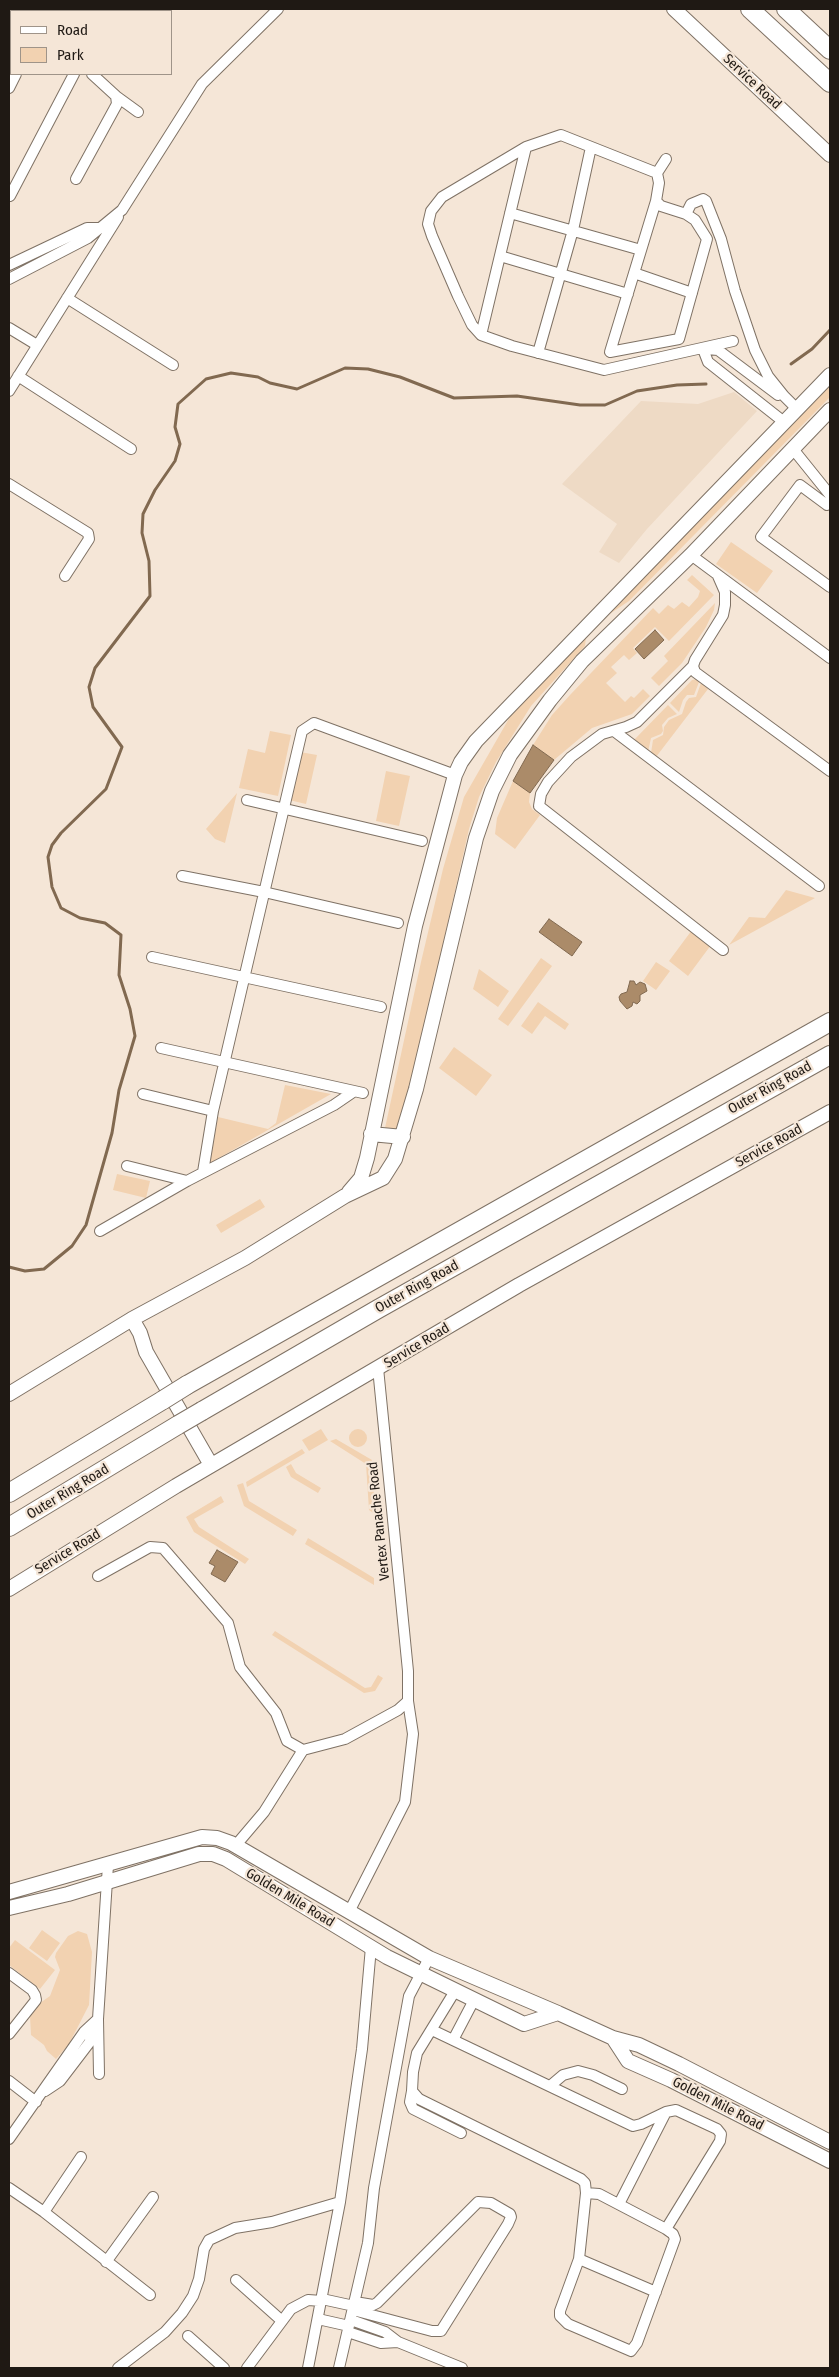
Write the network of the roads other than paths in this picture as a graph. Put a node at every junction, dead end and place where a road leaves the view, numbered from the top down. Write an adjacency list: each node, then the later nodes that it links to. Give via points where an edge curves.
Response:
1 (278, 9): 21 (street, via 202,84)
2 (674, 9): 15 (main road, Service Road)
3 (750, 9): 9 (highway)
4 (786, 9): 5 (highway)
5 (830, 50)
6 (16, 75): 10 (street)
7 (73, 75): 19 (street)
8 (93, 75): 11 (street)
9 (830, 83)
10 (9, 88)
11 (116, 96): 12 (street); 18 (street, via 117,104)
12 (138, 112)
13 (526, 147): 14 (street, via 561,134); 22 (street); 36 (street, via 442,197 431,211 428,224 432,236 472,325)
14 (591, 147): 17 (street); 25 (street)
15 (830, 155)
16 (666, 159): 17 (street)
17 (657, 173): 20 (street)
18 (76, 179)
19 (10, 196)
20 (656, 201): 23 (street, via 661,206); 26 (street)
21 (122, 210): 24 (street); 34 (street)
22 (510, 213): 25 (street); 27 (street)
23 (686, 214): 32 (street, via 695,220 707,239); 49 (street, via 691,204 703,199 706,201 755,350 768,376)
24 (100, 228): 28 (street, via 87,228); 31 (street, via 88,238)
25 (573, 230): 26 (street); 29 (street)
26 (641, 250): 30 (street)
27 (500, 256): 29 (street); 36 (street)
28 (9, 266)
29 (560, 273): 33 (street); 40 (street)
30 (634, 273): 32 (street); 33 (street)
31 (9, 279)
32 (692, 293): 41 (street, via 679,339)
33 (628, 294): 41 (street)
34 (67, 298): 38 (street); 43 (street)
35 (9, 328): 38 (street)
36 (481, 335): 40 (street)
37 (733, 341): 39 (street)
38 (38, 345): 47 (street)
39 (703, 349): 42 (street, via 718,350); 44 (street); 45 (street)
40 (538, 352): 45 (street)
41 (610, 352): 45 (street)
42 (724, 355): 44 (street); 49 (street)
43 (173, 365)
44 (714, 368): 51 (street)
45 (604, 370)
46 (830, 375): 49 (main road)
47 (18, 376): 48 (street); 52 (street)
48 (9, 390)
49 (796, 410): 51 (main road)
50 (830, 410): 53 (main road)
51 (784, 422): 61 (main road)
52 (131, 449)
53 (793, 449): 55 (street); 57 (main road)
54 (9, 484): 58 (street, via 88,533 89,539)
55 (830, 495)
56 (830, 500): 60 (street, via 827,505 800,485 761,537)
57 (691, 555): 59 (street); 62 (main road)
58 (65, 576)
59 (718, 576): 63 (street); 64 (street, via 725,592 723,615)
60 (830, 588)
61 (593, 620): 62 (main road); 67 (main road, via 476,741)
62 (608, 636): 87 (main road, via 550,700 510,755 492,791 476,838)
63 (830, 658)
64 (693, 666): 65 (street, via 637,722); 66 (street, via 701,678)
65 (614, 731): 72 (street); 75 (street, via 588,742 565,763 541,794 539,806)
66 (830, 771)
67 (455, 775): 69 (street, via 314,724 302,731); 86 (main road, via 415,926)
68 (248, 800): 69 (street)
69 (283, 809): 70 (street); 73 (street)
70 (422, 842)
71 (182, 876): 73 (street)
72 (819, 886)
73 (264, 892): 74 (street); 77 (street)
74 (398, 923)
75 (723, 950)
76 (152, 957): 77 (street)
77 (243, 978): 78 (street); 82 (street)
78 (381, 1007)
79 (830, 1022): 97 (highway, Outer Ring Road, bridge, via 409,1258)
80 (161, 1048): 82 (street)
81 (830, 1055): 98 (highway, Outer Ring Road, bridge, via 378,1309)
82 (224, 1061): 84 (street); 89 (street, via 358,1092)
83 (143, 1094): 84 (street)
84 (213, 1111): 89 (street)
85 (830, 1112): 94 (main road, Service Road, via 518,1285)
86 (371, 1134): 87 (main road); 91 (main road, via 361,1178)
87 (402, 1138): 91 (main road, via 395,1159 383,1178)
88 (127, 1166): 90 (street)
89 (203, 1172): 90 (street)
90 (187, 1181): 92 (street)
91 (346, 1196): 93 (main road, via 245,1258)
92 (100, 1231)
93 (132, 1319): 95 (main road); 96 (main road, via 146,1352)
94 (378, 1368): 96 (main road, Service Road); 101 (street, Vertex Panache Road, via 408,1671)
95 (9, 1394)
96 (211, 1465): 100 (main road, Service Road)
97 (9, 1493)
98 (9, 1527)
99 (98, 1576): 102 (street, via 150,1547 163,1548 228,1623 240,1668 276,1713 287,1741)
100 (9, 1589)
101 (408, 1701): 102 (street, via 398,1710 345,1739); 108 (street, Vertex Panache Road, via 413,1734 405,1802)
102 (302, 1750): 103 (street, via 264,1812)
103 (236, 1845): 104 (main road, Golden Mile Road, via 217,1838 202,1838); 108 (main road, Golden Mile Road)
104 (108, 1865): 105 (street); 106 (main road, Golden Mile Road)
105 (107, 1882): 107 (main road, Golden Mile Road); 109 (main road, Golden Mile Road, via 199,1854 212,1854 226,1859); 116 (street)
106 (9, 1892)
107 (9, 1908)
108 (350, 1912): 110 (main road, Golden Mile Road)
109 (371, 1947): 112 (main road, Golden Mile Road); 136 (street, via 362,2049)
110 (429, 1958): 112 (street); 115 (main road, Golden Mile Road)
111 (9, 1973): 118 (street, via 32,1990 36,2000)
112 (420, 1974): 113 (main road, Golden Mile Road); 148 (street, via 409,1996 374,2188 368,2243)
113 (454, 1991): 114 (main road, Golden Mile Road); 117 (street)
114 (474, 2000): 115 (main road, Golden Mile Road, via 524,2024); 120 (street)
115 (558, 2013): 119 (main road, Golden Mile Road)
116 (98, 2019): 121 (street); 126 (street, via 84,2032)
117 (432, 2030): 120 (street); 125 (street, via 417,2053)
118 (9, 2034)
119 (613, 2038): 130 (main road, Golden Mile Road, via 639,2045 679,2064); 132 (main road, Golden Mile Road, via 628,2061)
120 (453, 2040): 123 (street)
121 (99, 2074)
122 (9, 2081): 126 (street)
123 (550, 2086): 124 (street, via 563,2075 578,2071); 127 (street, via 633,2126)
124 (622, 2089)
125 (412, 2091): 128 (street, via 410,2102 413,2110); 134 (street, via 419,2099 571,2172 585,2183)
126 (36, 2102): 129 (street)
127 (666, 2112): 137 (street); 139 (street, via 676,2110 716,2129 721,2137)
128 (461, 2133)
129 (9, 2139)
130 (830, 2142)
131 (81, 2156): 138 (street)
132 (830, 2161)
133 (9, 2188): 138 (street)
134 (586, 2193): 137 (street, via 599,2194); 140 (street)
135 (153, 2197): 141 (street)
136 (340, 2202): 145 (street); 152 (street, via 272,2222 235,2228 209,2240 193,2296 182,2313 165,2332)
137 (619, 2204): 139 (street)
138 (44, 2212): 141 (street)
139 (666, 2229): 143 (street, via 675,2239)
140 (579, 2259): 143 (street); 143 (street, via 560,2316 568,2324 626,2350 631,2351 637,2343)
141 (106, 2262): 144 (street)
142 (236, 2280): 150 (street)
143 (656, 2292)
144 (150, 2295)
145 (322, 2298): 148 (street); 149 (street); 150 (street, via 308,2300 291,2309)
146 (375, 2304): 147 (street); 147 (street, via 478,2202 491,2203 510,2214 510,2221 441,2331 432,2332); 148 (street)
147 (373, 2315): 148 (street)
148 (352, 2316): 149 (street); 156 (street); 157 (street, via 381,2343 398,2342)
149 (318, 2319): 155 (street)
150 (282, 2320): 154 (street)
151 (188, 2336): 153 (street)
152 (118, 2368)
153 (224, 2368)
154 (247, 2368)
155 (308, 2368)
156 (339, 2368)
157 (462, 2368)

